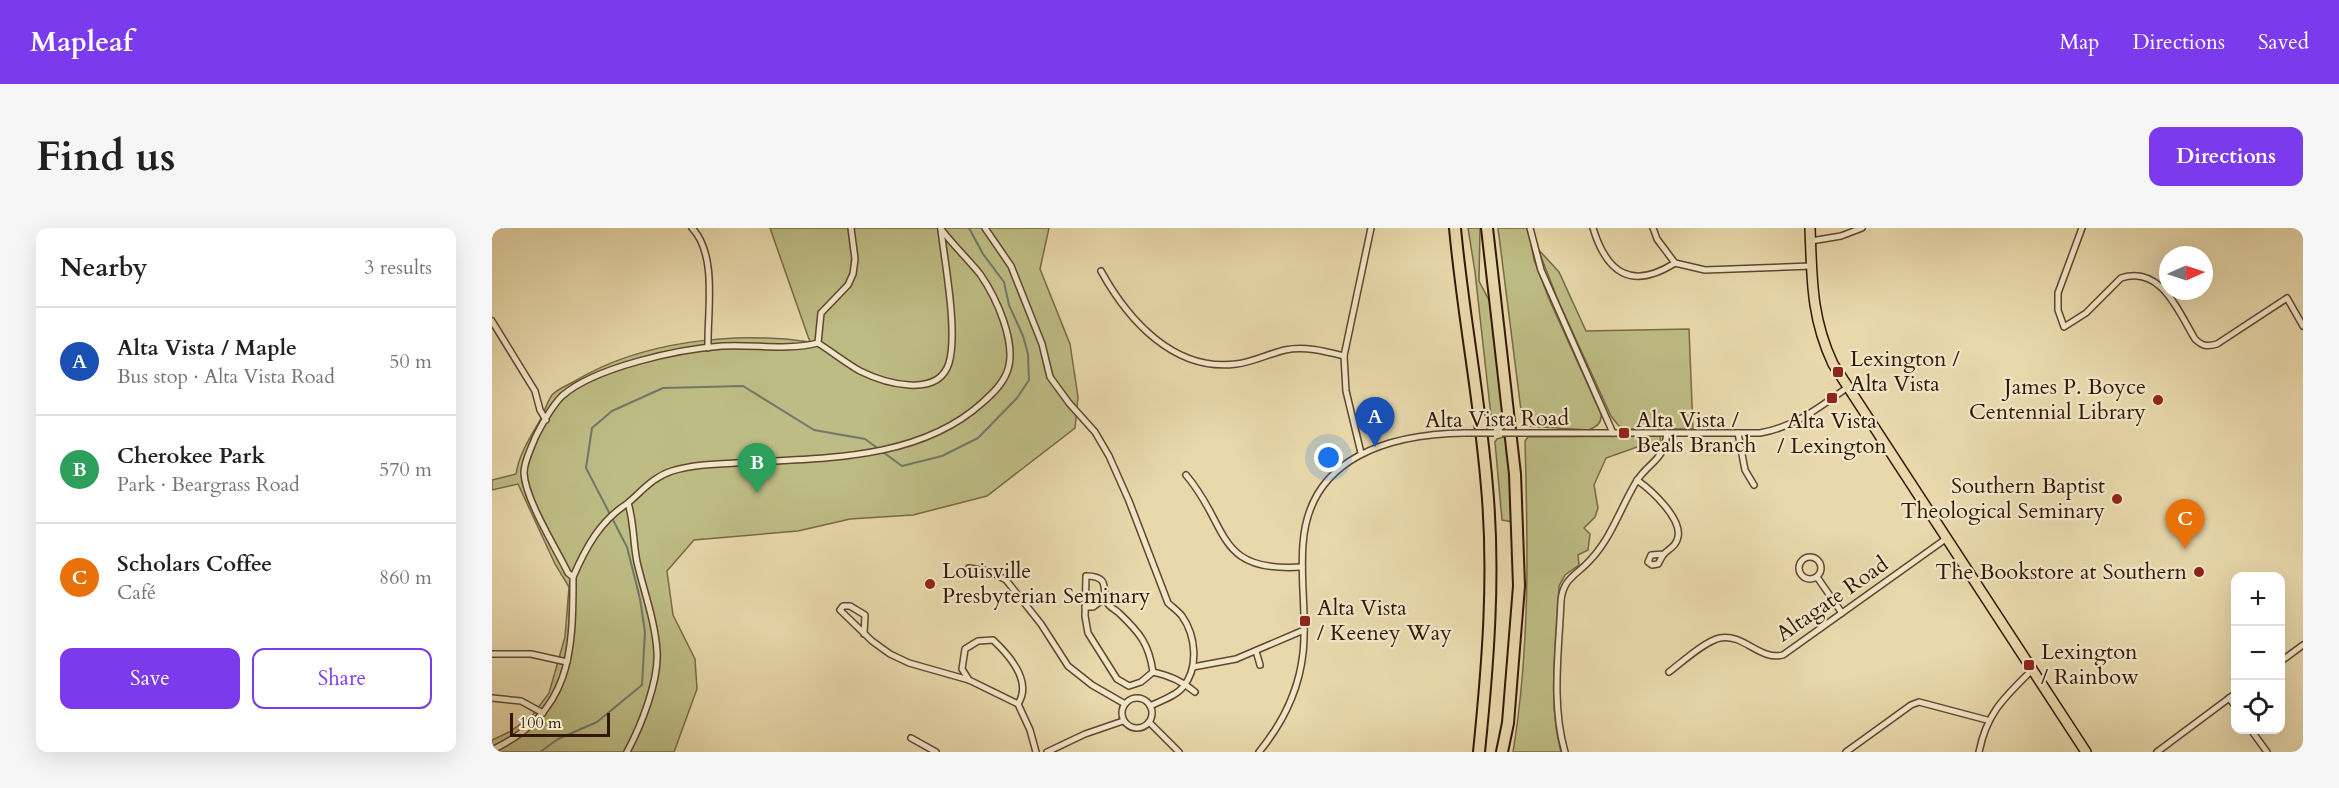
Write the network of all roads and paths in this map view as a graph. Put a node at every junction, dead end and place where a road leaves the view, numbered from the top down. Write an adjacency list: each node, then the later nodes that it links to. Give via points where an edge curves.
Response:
1 (692, 228): 21 (street, via 704,243 707,258)
2 (851, 228): 20 (street, via 853,274 848,285 821,313)
3 (985, 228): 50 (street, via 1011,266 1042,344 1050,377 1095,432 1109,456 1167,603 1181,615 1190,632)
4 (1371, 228): 22 (street)
5 (1455, 228): 76 (highway, via 1487,490 1490,609)
6 (1487, 228): 77 (highway, via 1515,474 1519,586 1508,723)
7 (1530, 228): 25 (street, via 1541,270)
8 (1593, 228): 15 (street, via 1608,262 1625,274 1650,276)
9 (1653, 228): 15 (street, via 1661,247)
10 (1810, 228): 14 (main road)
11 (1862, 228): 14 (street)
12 (2082, 228): 19 (street, via 2058,293 2064,327 2127,276 2145,277 2164,288 2200,345 2217,344 2287,298)
13 (941, 229): 20 (street, via 952,338 950,359 942,375 920,384 890,382 859,370); 32 (street, via 980,274 998,309 1011,353 999,386 968,415 923,438 888,449 826,458 686,467 660,476)
14 (1811, 241): 16 (main road)
15 (1676, 263): 16 (street, via 1705,270)
16 (1812, 266): 23 (main road, via 1819,329 1833,364)
17 (1101, 271): 22 (street, via 1138,323 1169,349 1187,358 1207,364 1237,364 1297,348)
18 (492, 321): 24 (street, via 535,391)
19 (2303, 326)
20 (818, 343): 21 (street, via 800,348)
21 (708, 348): 24 (street, via 638,362 586,382 564,395)
22 (1344, 356): 28 (street, via 1346,391)
23 (1848, 387): 27 (street, Alta Vista Road, via 1789,425); 33 (main road)
24 (546, 420): 37 (street, via 526,458 524,477)
25 (1613, 433): 26 (street, Alta Vista Road); 28 (street, Alta Vista Road, bridge, via 1441,433 1407,438)
26 (1667, 433): 27 (street, Alta Vista Road); 30 (street, via 1664,450)
27 (1738, 433): 31 (street, via 1745,470)
28 (1361, 453): 35 (street, Alta Vista Road, via 1334,473 1318,495 1305,529)
29 (1186, 475): 35 (street, via 1237,554 1267,567)
30 (1637, 480): 34 (street, via 1653,493 1676,523 1677,540); 78 (street, via 1606,539 1566,582 1562,592 1558,719)
31 (1754, 485)
32 (628, 503): 37 (street, via 587,545); 70 (street, via 657,654 645,709)
33 (1947, 538): 41 (street, Altagate Road); 51 (main road)
34 (1664, 554)
35 (1302, 567): 42 (street, Alta Vista Road)
36 (969, 568): 61 (street, via 990,571 1006,580 1068,666)
37 (573, 577): 48 (street, via 573,628)
38 (1817, 577): 38 (street, via 1820,563 1815,558 1803,559 1798,568 1801,575 1807,579); 41 (street)
39 (1105, 598): 40 (street, via 1093,607); 40 (street, via 1103,582 1086,576); 52 (street, via 1150,651)
40 (1085, 607): 52 (street, via 1088,633 1117,679 1129,686)
41 (1842, 614): 53 (street, Altagate Road, via 1784,655 1771,656 1723,638)
42 (1304, 630): 45 (street); 75 (street, Alta Vista Road, via 1294,690 1278,726)
43 (864, 634): 43 (street, via 845,617 840,610 843,606 865,615); 54 (street, via 909,663)
44 (2303, 645): 47 (street)
45 (1256, 651): 49 (street); 50 (street)
46 (492, 654): 48 (street, via 531,654)
47 (2285, 658)
48 (567, 662): 63 (street, via 556,694)
49 (1260, 665)
50 (1193, 667): 55 (street)
51 (2032, 670): 64 (street); 81 (main road)
52 (1153, 672): 55 (street)
53 (1669, 672)
54 (969, 680): 60 (street); 60 (street, via 962,669 965,649 978,641 993,640 1013,659 1022,681)
55 (1185, 684): 56 (street); 62 (street)
56 (1194, 692)
57 (492, 698): 63 (street, via 521,701)
58 (2229, 698): 59 (street); 82 (street)
59 (2231, 701)
60 (1018, 704): 72 (street)
61 (1125, 704): 62 (street, via 1136,698); 65 (street)
62 (1150, 706): 66 (street)
63 (543, 713): 69 (street, via 524,733)
64 (1988, 720): 79 (street, via 1919,702); 80 (street)
65 (1123, 721): 66 (street, via 1138,729); 73 (street)
66 (1149, 722): 74 (street)
67 (2254, 734): 83 (street)
68 (911, 738): 71 (street)
69 (492, 750)
70 (628, 752)
71 (936, 752)
72 (1036, 752)
73 (1047, 752)
74 (1179, 752)
75 (1258, 752)
76 (1479, 752)
77 (1502, 752)
78 (1565, 752)
79 (1846, 752)
80 (1979, 752)
81 (2086, 752)
82 (2157, 752)
83 (2267, 752)

